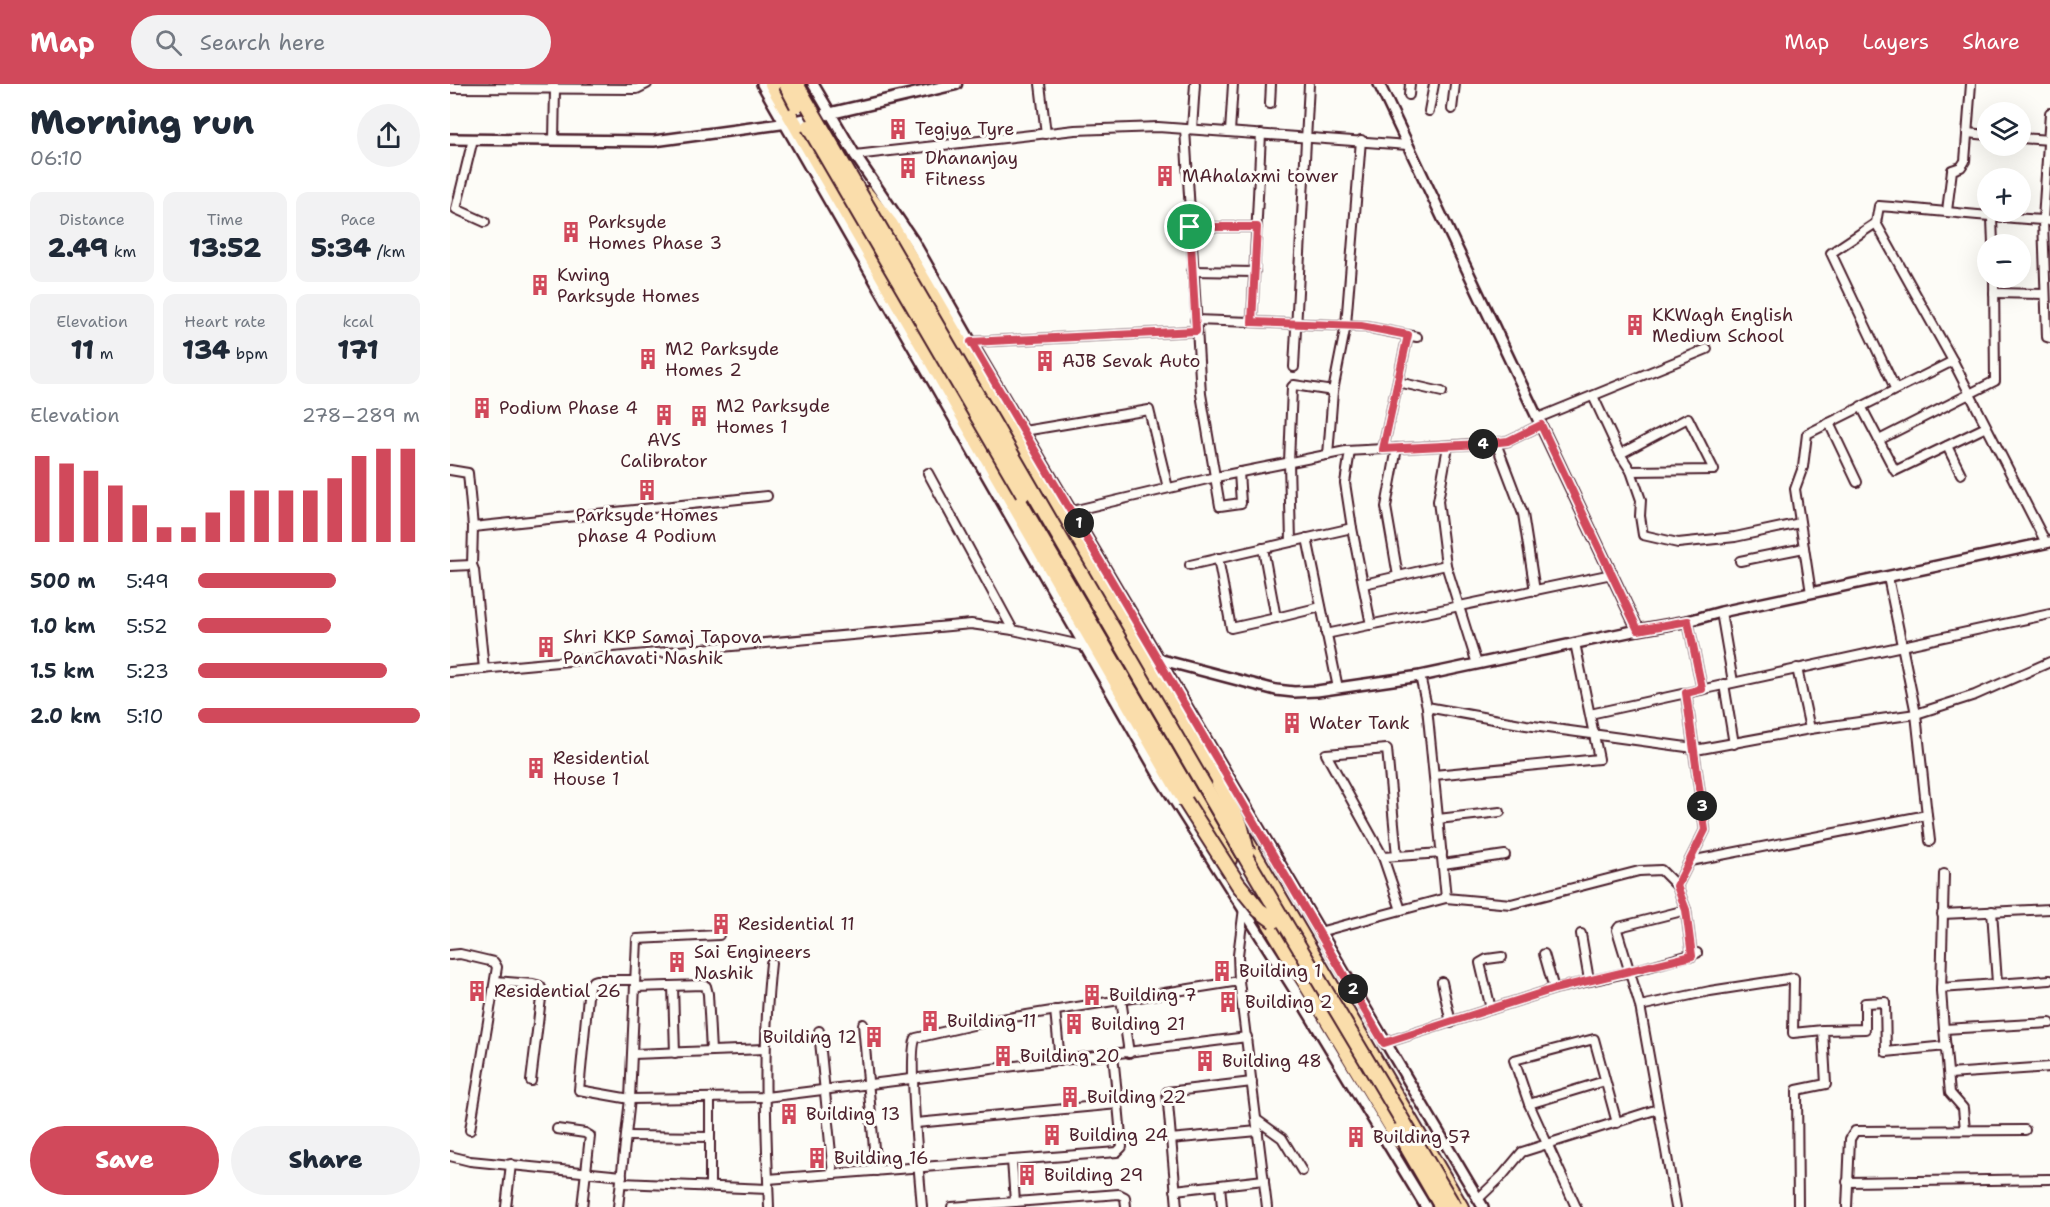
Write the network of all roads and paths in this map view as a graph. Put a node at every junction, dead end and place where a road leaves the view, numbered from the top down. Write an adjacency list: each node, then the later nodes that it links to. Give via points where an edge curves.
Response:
1 (647, 84): 23 (street, via 637,89)
2 (762, 84): 32 (street)
3 (772, 84): 32 (highway)
4 (780, 84): 32 (main road)
5 (786, 84): 179 (highway, bridge, via 848,197)
6 (796, 84): 169 (highway, bridge)
7 (803, 84): 31 (main road)
8 (813, 84): 31 (street)
9 (956, 84): 31 (main road)
10 (1040, 84): 36 (street)
11 (1195, 84): 33 (street)
12 (1233, 84): 34 (street)
13 (1271, 84): 27 (street)
14 (1309, 84): 39 (street)
15 (1379, 84): 46 (street)
16 (1410, 84): 26 (street)
17 (1434, 84): 29 (street)
18 (1455, 84): 28 (street)
19 (1971, 84): 35 (street)
20 (469, 86): 21 (street); 24 (street)
21 (492, 86): 22 (street)
22 (518, 86): 25 (street)
23 (565, 86): 25 (street)
24 (450, 88)
25 (555, 89): 43 (street)
26 (1408, 95)
27 (1270, 104)
28 (1452, 109)
29 (1429, 111)
30 (2050, 112): 45 (street)
31 (825, 114): 32 (main road); 47 (street); 49 (main road)
32 (793, 122): 43 (street, via 654,141); 138 (street); 179 (highway, bridge, via 1185,801 1238,884 1259,910); 275 (main road)
33 (1188, 129): 34 (street); 36 (street, via 1113,128); 56 (street)
34 (1230, 132): 37 (street)
35 (1967, 133): 38 (street); 50 (street, via 1965,161 1952,170)
36 (1046, 134): 47 (street)
37 (1262, 134): 39 (street); 57 (street)
38 (1977, 134)
39 (1306, 137): 44 (street); 65 (street)
40 (450, 139): 41 (street)
41 (472, 139): 43 (street); 54 (street, via 456,209)
42 (2031, 139): 45 (street)
43 (554, 140)
44 (1361, 140): 46 (street); 66 (street)
45 (2049, 140): 48 (street)
46 (1408, 145): 82 (street)
47 (855, 155): 71 (street, via 914,242)
48 (2048, 165): 53 (street)
49 (866, 194): 169 (highway, bridge, via 891,225 1219,784 1240,824); 278 (main road)
50 (1947, 211): 51 (street); 55 (street, via 1879,206)
51 (1977, 216)
52 (2031, 219): 53 (street)
53 (2046, 220): 62 (street)
54 (485, 222)
55 (1876, 223): 73 (street); 76 (street, via 1831,253)
56 (1190, 227): 57 (street); 58 (street)
57 (1257, 227): 59 (street)
58 (1192, 271): 59 (street); 63 (street)
59 (1255, 272): 64 (street)
60 (1994, 288): 61 (street)
61 (1994, 293): 62 (street); 79 (street, via 1995,381)
62 (2044, 294): 70 (street)
63 (1196, 320): 64 (street); 67 (street)
64 (1252, 322): 65 (street)
65 (1296, 323): 66 (street); 74 (street)
66 (1346, 325): 68 (street); 77 (street)
67 (1196, 331): 71 (street); 101 (street, via 1201,394)
68 (1408, 335): 69 (street); 75 (street)
69 (1417, 337)
70 (2050, 338)
71 (971, 342): 85 (street)
72 (1707, 349): 80 (street)
73 (1953, 361): 76 (street); 79 (street)
74 (1294, 367)
75 (1398, 382): 78 (street); 91 (street)
76 (1895, 388): 81 (street)
77 (1333, 391): 94 (street); 95 (street, via 1292,387)
78 (1442, 392)
79 (1969, 393): 84 (street); 86 (street)
80 (1593, 396): 82 (street); 93 (street)
81 (1861, 406): 83 (street); 86 (street)
82 (1540, 422): 87 (street, via 1508,441); 120 (street)
83 (1829, 423): 102 (street); 106 (street, via 1807,434 1803,467 1795,489)
84 (1986, 427): 89 (street); 111 (street)
85 (1024, 431): 103 (street, via 1149,410); 105 (street)
86 (1879, 440): 89 (street, via 1895,471)
87 (1496, 443): 88 (street); 124 (street, via 1523,514)
88 (1448, 446): 90 (street); 118 (street, via 1438,501)
89 (1947, 446): 100 (street)
90 (1397, 448): 91 (street); 121 (street, via 1386,507)
91 (1383, 449): 92 (street)
92 (1350, 451): 94 (street); 108 (street, via 1345,483)
93 (1620, 454): 97 (street); 97 (street, via 1688,418 1714,470)
94 (1328, 455): 95 (street)
95 (1288, 462): 98 (street); 110 (street)
96 (450, 470): 107 (street, via 468,473)
97 (1631, 471): 106 (street, via 1641,500 1643,535 1678,543 1735,537)
98 (1239, 472): 101 (street); 101 (street, via 1241,503 1220,506)
99 (928, 473): 133 (street)
100 (1961, 474)
101 (1216, 477): 103 (street)
102 (1857, 482)
103 (1168, 488): 105 (street)
104 (766, 496): 107 (street)
105 (1072, 511): 139 (street)
106 (1800, 523): 113 (street)
107 (473, 526): 116 (street)
108 (1352, 528): 109 (street); 123 (street)
109 (1307, 538): 110 (street); 126 (street)
110 (1291, 542): 112 (street)
111 (2048, 543): 122 (street)
112 (1263, 548): 114 (street); 130 (street)
113 (1804, 548): 115 (street); 125 (street)
114 (1218, 558): 117 (street); 130 (street, via 1231,628)
115 (1740, 561)
116 (472, 565): 119 (street); 143 (street)
117 (1190, 565)
118 (1446, 565): 121 (street); 127 (street)
119 (450, 566)
120 (1612, 574): 124 (street); 134 (street)
121 (1398, 576): 123 (street)
122 (1888, 577): 125 (street); 137 (street)
123 (1364, 584): 132 (street)
124 (1535, 591): 127 (street)
125 (1811, 593): 128 (street)
126 (1321, 607): 130 (street); 135 (street)
127 (1459, 607): 132 (street); 141 (street)
128 (1721, 612): 131 (street); 146 (street)
129 (2050, 614): 137 (street)
130 (1276, 618)
131 (1688, 621): 134 (street); 149 (street)
132 (1371, 625): 135 (street)
133 (1013, 630): 138 (street); 143 (street, via 971,624)
134 (1638, 630): 136 (street)
135 (1326, 634): 148 (street)
136 (1575, 643): 141 (street); 152 (street)
137 (1902, 645): 142 (street); 153 (street)
138 (1085, 646): 173 (street, via 1161,779)
139 (1158, 659): 148 (street, via 1276,690); 180 (street)
140 (2050, 662): 153 (street, via 1975,695)
141 (1478, 664): 145 (street)
142 (1797, 668): 146 (street); 154 (street)
143 (484, 669): 144 (street)
144 (450, 672)
145 (1420, 676): 148 (street); 151 (street)
146 (1733, 682): 147 (street)
147 (1724, 684): 149 (street); 156 (street)
148 (1338, 688)
149 (1702, 689): 150 (street)
150 (1686, 693): 152 (street); 157 (street)
151 (1427, 707): 155 (street); 158 (street)
152 (1590, 714): 155 (street)
153 (1916, 714): 154 (street); 160 (street)
154 (1810, 729): 156 (street)
155 (1594, 735): 157 (street); 158 (street, via 1599,759)
156 (1734, 744): 157 (street)
157 (1695, 748): 167 (street, via 1705,830)
158 (1434, 775): 161 (street)
159 (1500, 812): 161 (street)
160 (1927, 815): 162 (street); 167 (street)
161 (1438, 819): 163 (street)
162 (1930, 841)
163 (1442, 853): 165 (street); 168 (street)
164 (1505, 855): 168 (street)
165 (1397, 856): 166 (street); 166 (street, via 1387,749 1326,754)
166 (1383, 857): 175 (street)
167 (1690, 861): 171 (street)
168 (1443, 864): 172 (street)
169 (1252, 868): 277 (highway, bridge)
170 (1944, 874): 178 (street)
171 (1677, 886): 172 (street, via 1661,870 1639,871 1511,904); 176 (street)
172 (1446, 898): 175 (street)
173 (1244, 907): 191 (street); 274 (street)
174 (2050, 909): 177 (street)
175 (1401, 910): 180 (street)
176 (1686, 910): 187 (street, via 1695,955); 187 (street, via 1618,928)
177 (1992, 911): 178 (street); 194 (street)
178 (1942, 914): 196 (street)
179 (1274, 921): 276 (highway, bridge)
180 (1319, 932): 209 (street)
181 (1581, 934): 188 (street)
182 (719, 935): 193 (street, via 637,939)
183 (1544, 954): 197 (street)
184 (450, 955): 190 (street, via 494,962)
185 (1502, 957): 200 (street, via 1480,963)
186 (771, 963): 211 (street)
187 (1630, 972): 188 (street); 199 (street)
188 (1589, 980): 197 (street)
189 (2050, 980): 194 (street)
190 (495, 981): 221 (street, via 533,984 542,990); 235 (street)
191 (1239, 981): 198 (street); 208 (street)
192 (1442, 982): 202 (street)
193 (635, 983): 195 (street); 215 (street); 228 (street, via 591,983 578,1088)
194 (1997, 983): 196 (street)
195 (673, 986): 212 (street, via 706,986); 213 (street)
196 (1941, 988): 205 (street)
197 (1554, 989): 200 (street)
198 (1121, 999): 201 (street); 214 (street)
199 (1640, 1006): 206 (street, via 1794,978 1793,1033); 231 (street)
200 (1491, 1009): 202 (street)
201 (1055, 1010): 217 (street); 220 (street, via 916,1038 912,1047)
202 (1451, 1023): 209 (street)
203 (2050, 1023): 205 (street)
204 (863, 1024): 224 (street)
205 (1944, 1029): 210 (street)
206 (1823, 1030): 210 (street, via 1865,1029 1865,1003 1886,1002 1886,1052); 281 (street, via 1826,1084 1797,1090)
207 (819, 1031): 225 (street)
208 (1247, 1037): 214 (street); 223 (street)
209 (1384, 1043): 263 (street)
210 (1946, 1046): 219 (street)
211 (765, 1049): 212 (street); 227 (street)
212 (711, 1051): 213 (street)
213 (675, 1053): 215 (street)
214 (1129, 1053): 216 (street)
215 (633, 1054): 228 (street)
216 (1113, 1055): 217 (street); 229 (street)
217 (1060, 1061): 220 (street)
218 (2050, 1067): 219 (street)
219 (1949, 1074): 237 (street, via 1950,1094 1963,1108)
220 (913, 1079): 224 (street); 233 (street)
221 (531, 1081)
222 (1605, 1081): 230 (street); 230 (street, via 1594,1039 1514,1060); 234 (street)
223 (1252, 1082): 232 (street); 242 (street, via 1168,1092)
224 (868, 1084): 225 (street); 249 (street)
225 (825, 1090): 227 (street); 251 (street)
226 (710, 1098): 227 (street); 228 (street); 241 (street)
227 (766, 1098): 253 (street)
228 (630, 1099): 240 (street)
229 (1118, 1104): 233 (street); 245 (street, via 1121,1150)
230 (1530, 1104): 243 (street)
231 (1658, 1109): 234 (street); 280 (street)
232 (1257, 1120): 239 (street); 248 (street, via 1279,1135)
233 (916, 1123): 247 (street)
234 (1617, 1123): 243 (street)
235 (470, 1130)
236 (557, 1130): 250 (street, via 590,1136)
237 (1965, 1130): 238 (street); 256 (street, via 1856,1131 1850,1139)
238 (2025, 1130)
239 (1258, 1131): 242 (street); 255 (street)
240 (627, 1136): 241 (street); 252 (street)
241 (710, 1137): 258 (street)
242 (1170, 1139): 260 (street)
243 (1548, 1144): 263 (street, via 1522,1152); 279 (street)
244 (450, 1156): 246 (street)
245 (1012, 1160): 247 (street); 261 (street)
246 (511, 1164): 250 (street); 264 (street)
247 (920, 1168): 249 (street); 268 (street)
248 (1302, 1170)
249 (876, 1171): 251 (street)
250 (586, 1172): 252 (street); 265 (street)
251 (833, 1174): 253 (street)
252 (621, 1179): 258 (street); 266 (street)
253 (768, 1179): 259 (street)
254 (2050, 1179): 256 (street)
255 (1264, 1180): 257 (street); 273 (street)
256 (1847, 1182): 282 (street)
257 (1220, 1185): 260 (street); 272 (street)
258 (710, 1186): 259 (street)
259 (768, 1189): 267 (street)
260 (1175, 1190): 271 (street)
261 (1015, 1202): 262 (street); 269 (street)
262 (1059, 1203): 270 (street, via 1119,1194 1125,1197)
263 (1480, 1203)
264 (506, 1207)
265 (582, 1207)
266 (618, 1207)
267 (769, 1207)
268 (922, 1207)
269 (955, 1207)
270 (1126, 1207)
271 (1177, 1207)
272 (1222, 1207)
273 (1268, 1207)
274 (1426, 1207)
275 (1436, 1207)
276 (1442, 1207)
277 (1454, 1207)
278 (1462, 1207)
279 (1576, 1207)
280 (1676, 1207)
281 (1798, 1207)
282 (1847, 1207)

